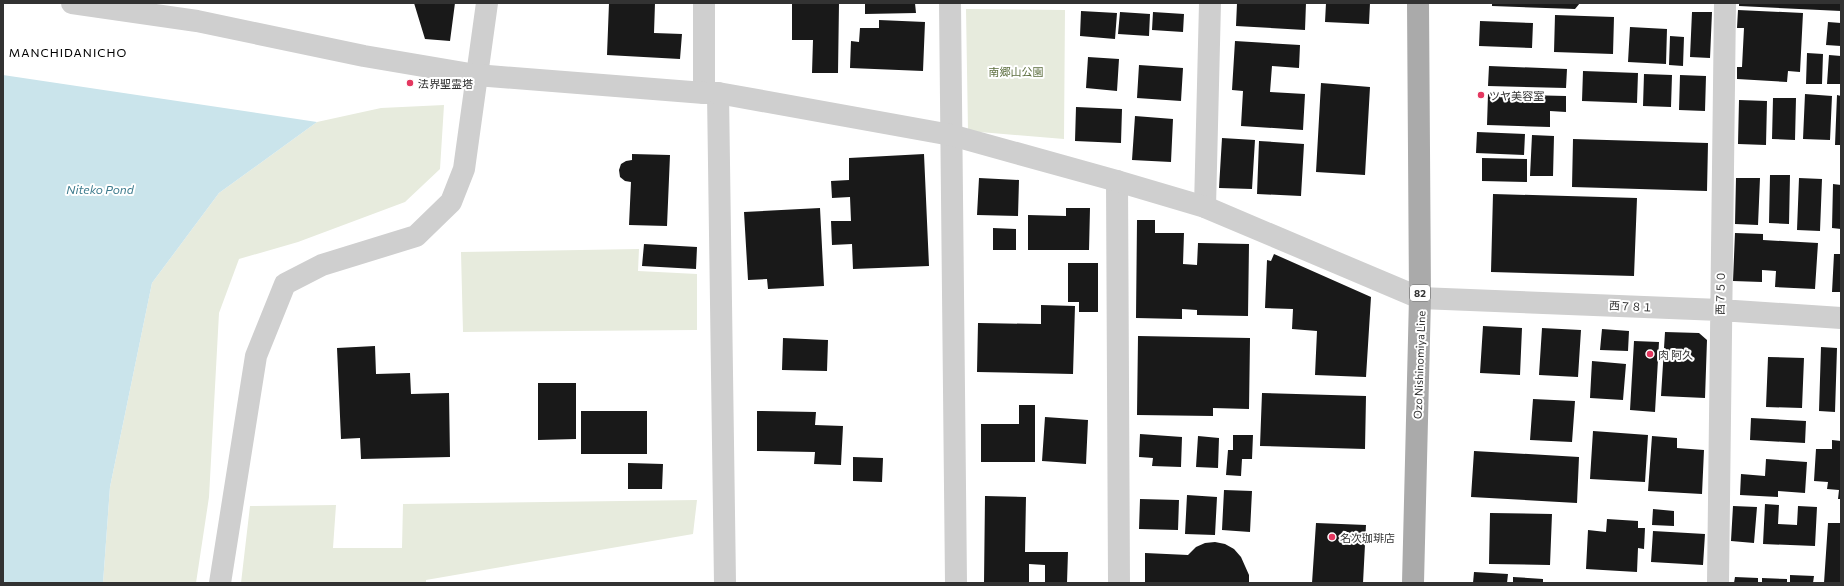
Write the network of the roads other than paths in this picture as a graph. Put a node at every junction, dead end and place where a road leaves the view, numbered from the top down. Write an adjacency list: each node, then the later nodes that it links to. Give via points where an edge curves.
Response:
1 (72, 3): 8 (street, via 197,20 364,56)
2 (487, 3): 8 (street)
3 (704, 3): 9 (street)
4 (950, 3): 10 (street)
5 (1210, 3): 12 (street)
6 (1418, 3): 13 (main road, Ozo Nishinomiya Line / 82)
7 (1725, 3): 14 (street, 西７５０)
8 (476, 75): 9 (street); 16 (street, via 464,169 451,202 416,236 322,265 285,284 256,356)
9 (711, 93): 10 (street); 17 (street)
10 (951, 135): 11 (street); 18 (street)
11 (1117, 181): 12 (street); 19 (street)
12 (1205, 207): 13 (street)
13 (1420, 298): 14 (street, 西７８１); 20 (main road, Ozo Nishinomiya Line / 82)
14 (1720, 310): 15 (street, 西７８１); 21 (street, 西７５０)
15 (1841, 318)
16 (220, 583)
17 (725, 583)
18 (956, 583)
19 (1119, 583)
20 (1413, 583)
21 (1718, 583)

